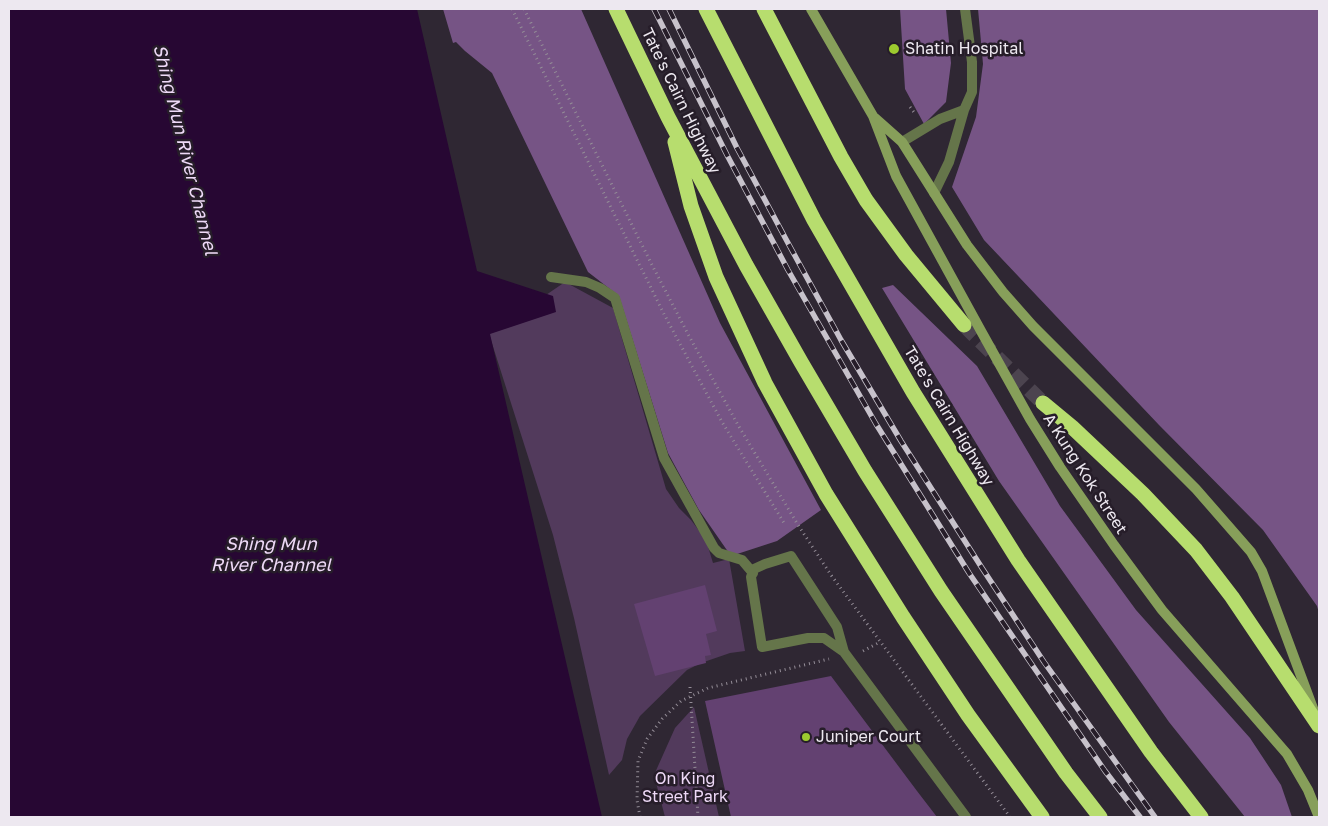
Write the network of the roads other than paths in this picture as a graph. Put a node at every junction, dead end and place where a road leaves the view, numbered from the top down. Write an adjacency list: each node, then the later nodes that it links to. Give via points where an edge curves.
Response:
1 (616, 9): 8 (highway, Tate's Cairn Highway)
2 (706, 9): 21 (highway, Tate's Cairn Highway, via 814,220 973,491 1151,752)
3 (764, 9): 13 (highway, via 866,200)
4 (811, 9): 7 (main road, A Kung Kok Street)
5 (965, 9): 6 (street, via 972,62 972,92)
6 (964, 110): 9 (street, via 940,119); 11 (street, via 949,162)
7 (873, 116): 9 (main road, A Kung Kok Street); 10 (main road, A Kung Kok Street)
8 (668, 117): 19 (highway, via 691,206 716,278 765,383 826,494 903,617 968,715); 20 (highway, Tate's Cairn Highway, via 746,265 865,471 941,591)
9 (902, 142): 10 (main road, via 895,155); 11 (main road, A Kung Kok Street)
10 (896, 176): 22 (main road, A Kung Kok Street, via 1030,419 1060,467 1162,610 1287,754)
11 (934, 193): 17 (main road, A Kung Kok Street, via 967,245 1027,319 1196,489 1251,552 1262,571)
12 (551, 277): 15 (street, via 586,282 615,298 664,458 714,548 719,553 742,560)
13 (964, 325)
14 (1042, 403): 17 (highway, via 1072,426 1196,550 1232,597)
15 (753, 573): 16 (street, via 754,569 765,564 791,556 837,627); 16 (street, via 762,647 824,638)
16 (844, 652): 18 (street)
17 (1319, 726)
18 (966, 817)
19 (1042, 817)
20 (1100, 817)
21 (1200, 817)
22 (1319, 817)

